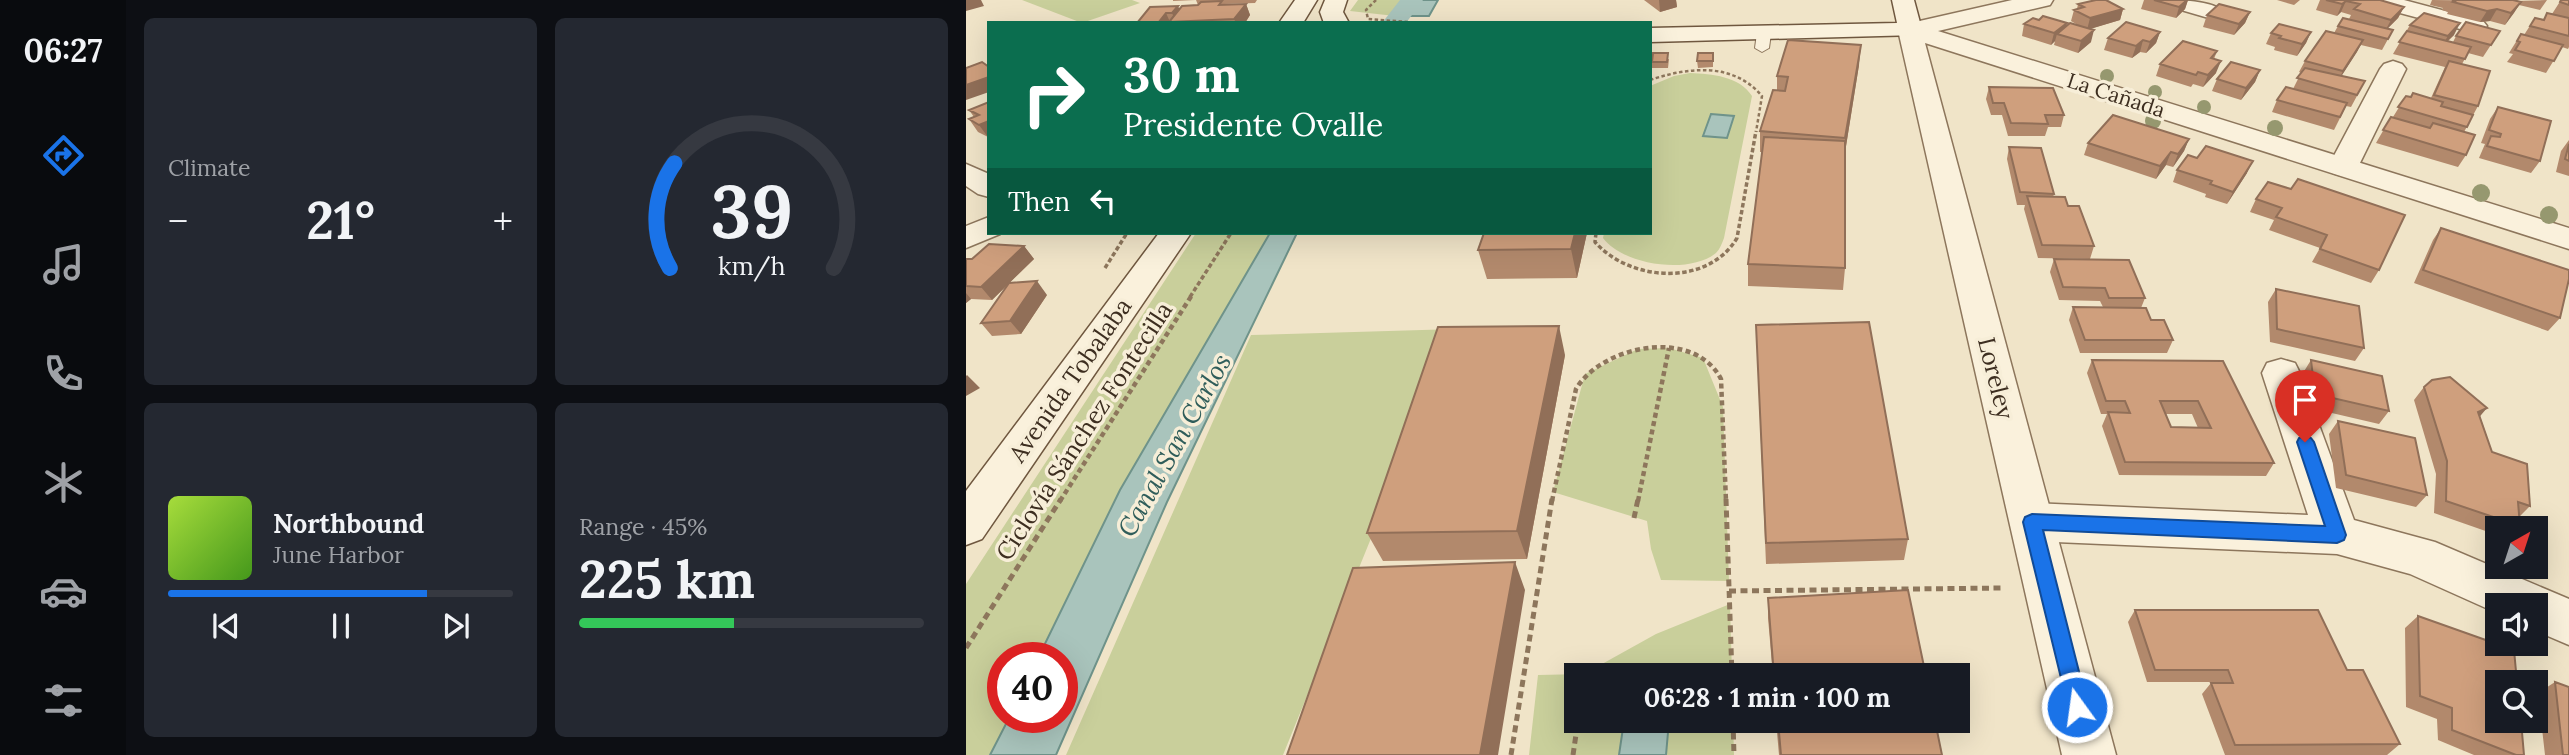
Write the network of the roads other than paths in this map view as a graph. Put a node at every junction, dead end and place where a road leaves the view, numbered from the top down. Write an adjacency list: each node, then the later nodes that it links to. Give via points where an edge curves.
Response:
1 (1306, 0): 8 (street)
2 (1336, 0): 9 (street, via 1331,11)
3 (2042, 0): 7 (street)
4 (2172, 0): 6 (street)
5 (2378, 0): 10 (street)
6 (2212, 12)
7 (1907, 15): 11 (street, La Cañada, via 1763,41); 13 (street, La Cañada); 21 (street, Loreley)
8 (1293, 21)
9 (1335, 21)
10 (2475, 26)
11 (1652, 35)
12 (2393, 69): 13 (street)
13 (2343, 167): 19 (street, La Cañada)
14 (966, 173): 15 (street)
15 (987, 187)
16 (987, 228): 18 (street)
17 (1174, 235): 22 (street, Avenida Tobalaba)
18 (966, 238)
19 (2569, 239)
20 (2281, 373): 23 (street)
21 (2032, 522): 23 (street); 27 (street, Loreley)
22 (966, 526)
23 (2337, 535): 24 (street, via 2419,556)
24 (2504, 593)
25 (2548, 613): 26 (street)
26 (2569, 623)
27 (2089, 755)

